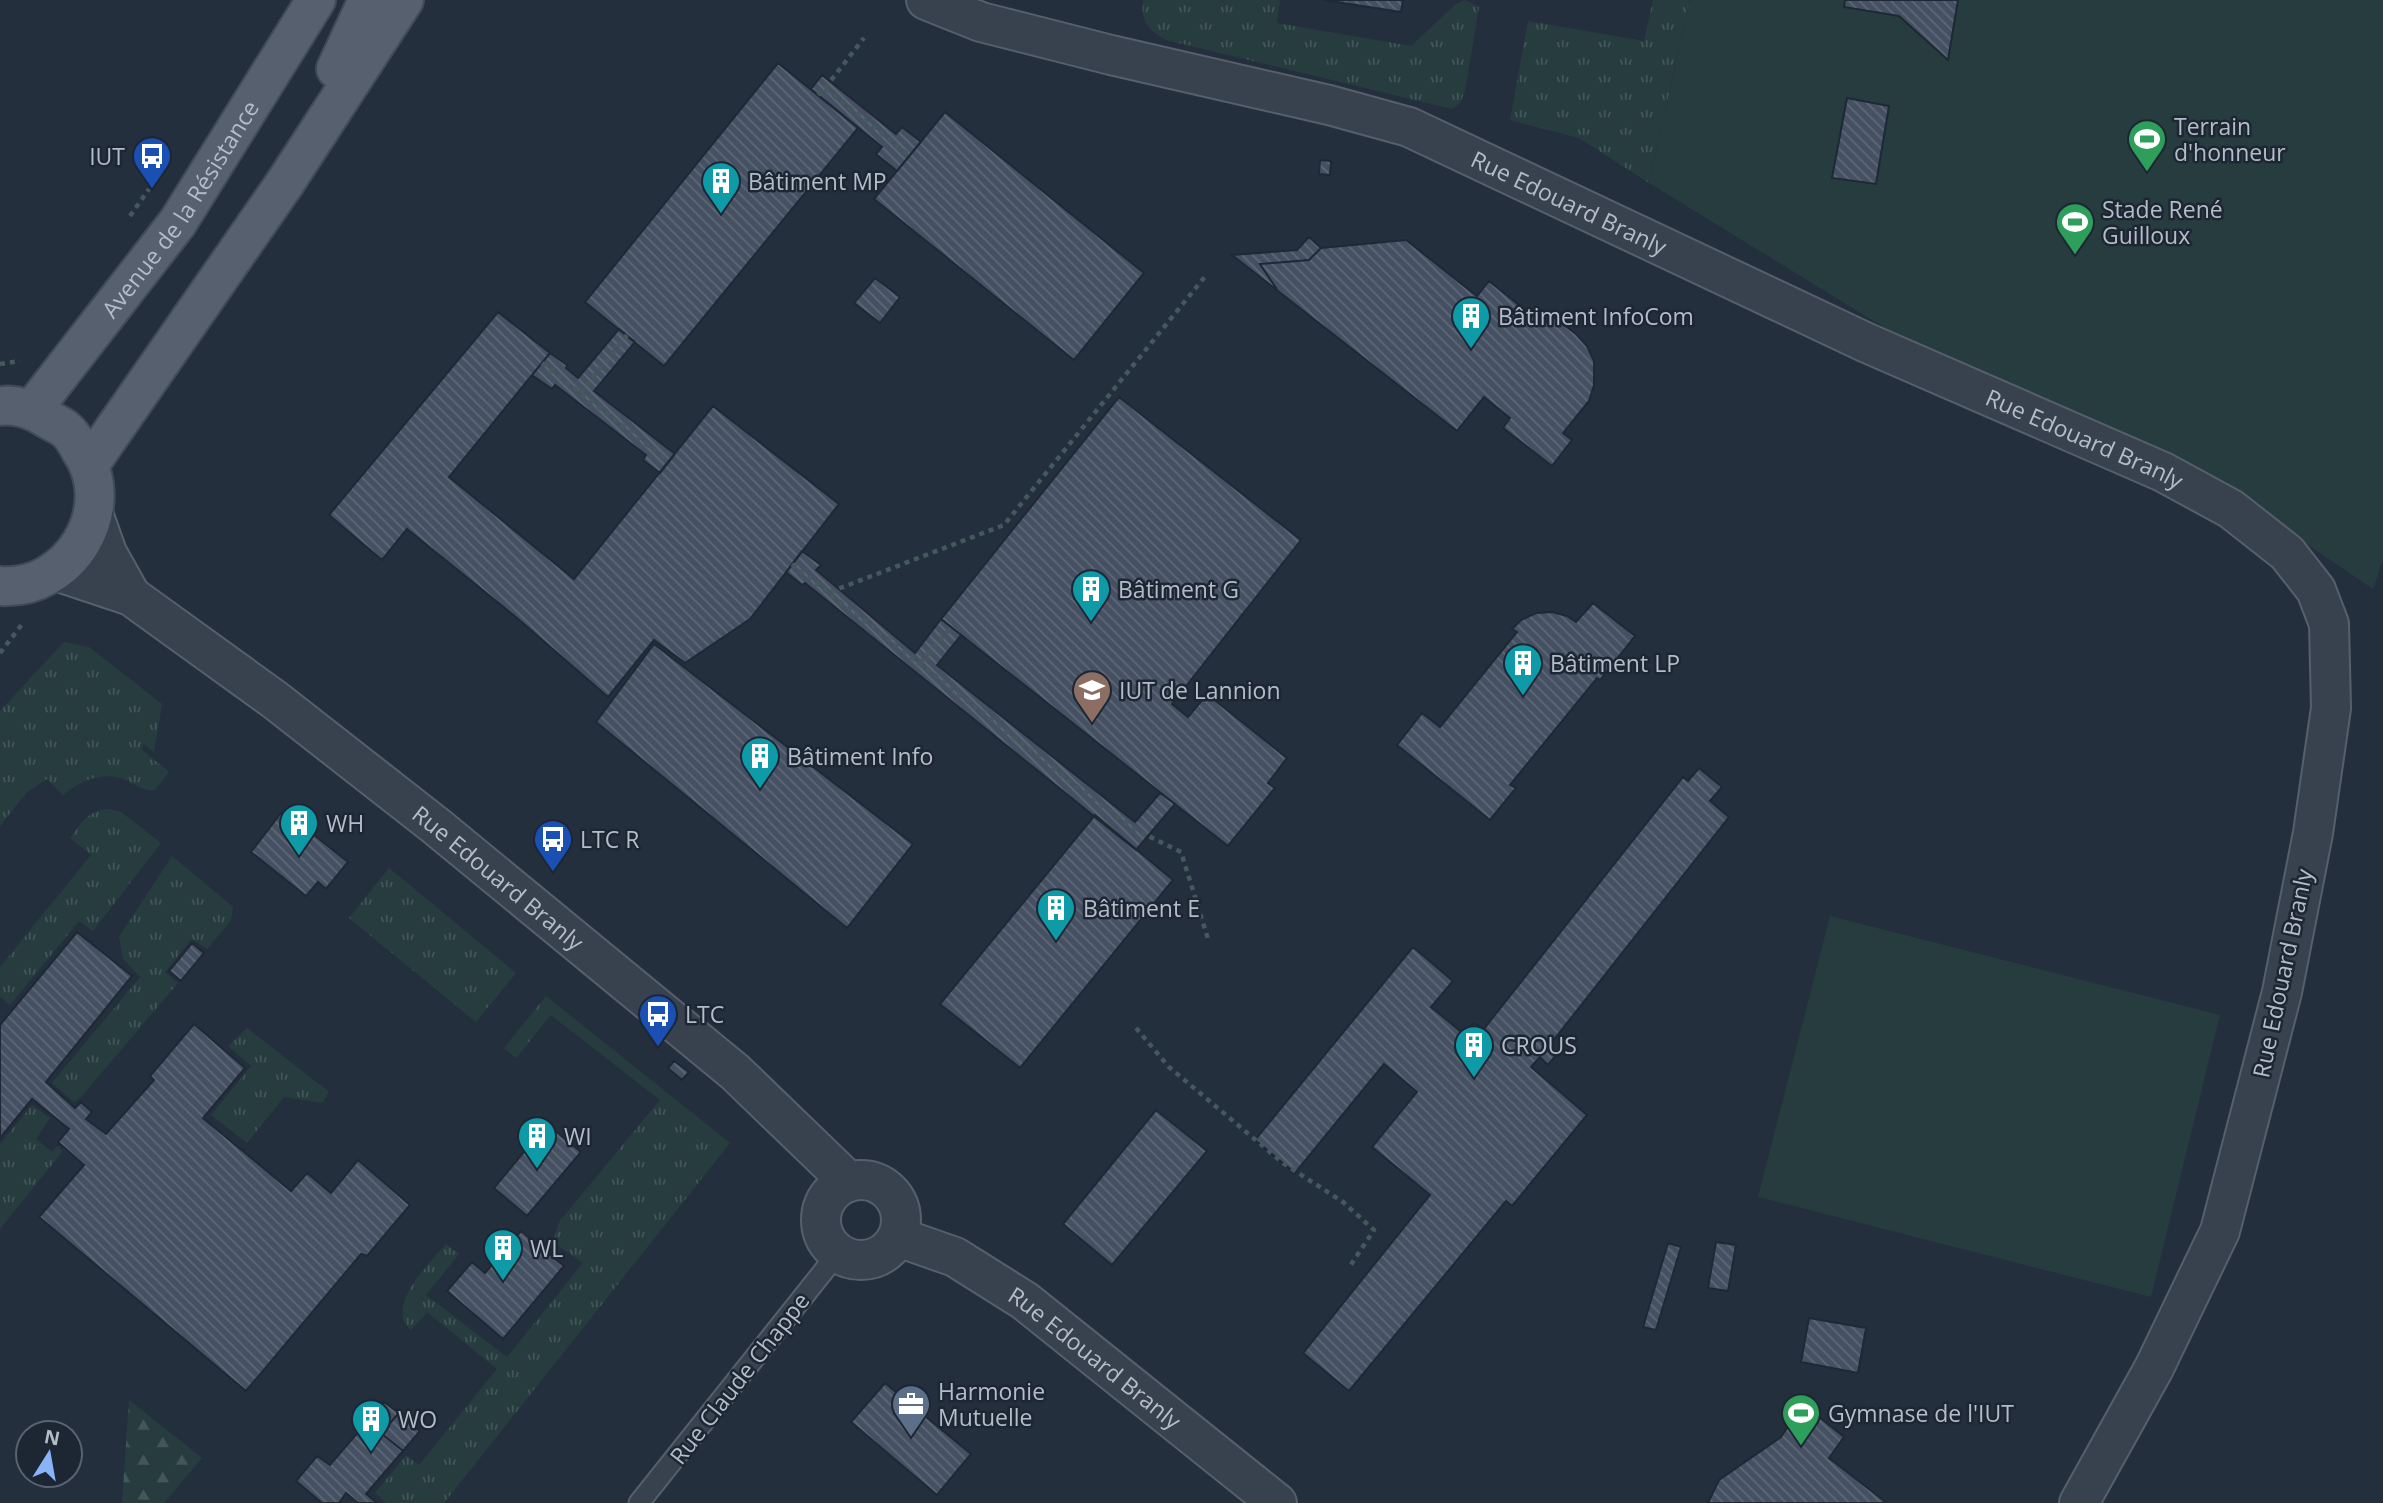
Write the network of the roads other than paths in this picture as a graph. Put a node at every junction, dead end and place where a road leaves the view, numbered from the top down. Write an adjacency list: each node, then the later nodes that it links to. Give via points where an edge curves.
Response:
1 (316, 0): 6 (main road, Avenue de la Résistance, via 178,222)
2 (368, 0): 5 (main road)
3 (404, 0): 5 (main road)
4 (926, 0): 17 (street, Rue Edouard Branly, via 981,22 1409,127 1855,337 2163,472 2231,509 2287,553 2316,590 2329,624 2331,708 2313,833 2282,992 2220,1231 2154,1368)
5 (285, 183): 7 (main road)
6 (16, 408): 7 (main road, via 67,430)
7 (90, 464): 8 (main road, via 96,489)
8 (94, 516): 9 (main road, via 80,547); 11 (street, Rue Edouard Branly, via 107,553)
9 (56, 571): 10 (main road, via 24,584); 11 (street, Rue Edouard Branly)
10 (0, 586)
11 (131, 596): 12 (street, Rue Edouard Branly, via 275,700 457,844 735,1072)
12 (849, 1182): 13 (street, via 865,1180 892,1193 902,1222); 14 (street, via 838,1187 823,1207 823,1233)
13 (898, 1237): 14 (street, via 872,1259); 16 (street, Rue Edouard Branly, via 955,1257 1025,1301)
14 (838, 1253): 15 (lane, Rue Claude Chappe)
15 (639, 1503)
16 (1277, 1503)
17 (2079, 1503)

